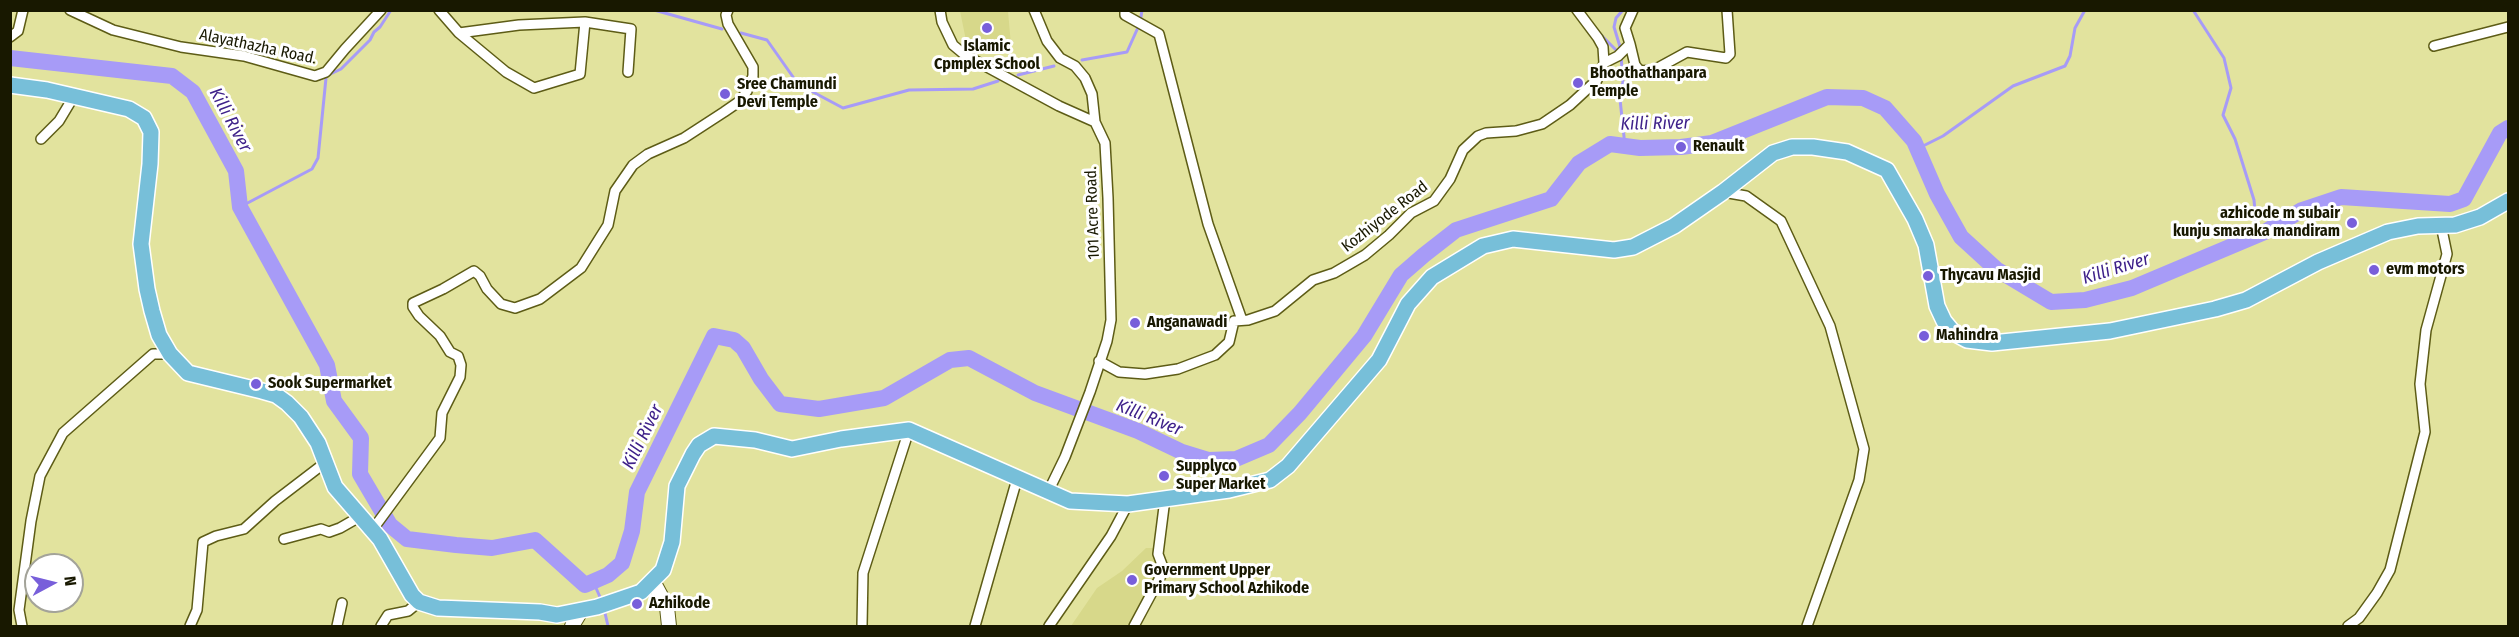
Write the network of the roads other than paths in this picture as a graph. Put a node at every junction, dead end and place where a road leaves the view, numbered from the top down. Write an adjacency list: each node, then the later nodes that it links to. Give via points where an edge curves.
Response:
1 (22, 10): 17 (street, via 18,31)
2 (70, 10): 13 (street, Alayathazha Road.)
3 (99, 10): 13 (street)
4 (381, 10): 13 (street, Alayathazha Road., via 320,76 129,35)
5 (439, 10): 16 (street)
6 (728, 10): 39 (street, via 728,24 753,67 750,86 724,112 633,165 615,191 608,225 580,268 540,299 515,308 501,304 474,271 413,303 421,319 458,356 459,381 441,413 440,438)
7 (940, 10): 24 (street, via 953,45 965,55)
8 (1034, 10): 24 (street, 101 Acre Road., via 1047,41 1060,58 1075,66 1085,78 1092,94)
9 (1125, 10): 29 (street, via 1125,15 1159,34 1208,224)
10 (1577, 10): 20 (street, via 1603,47)
11 (1633, 10): 18 (street, via 1625,28)
12 (1727, 10): 18 (street, via 1730,54 1726,58 1687,52 1654,70 1644,71 1635,65)
13 (96, 21)
14 (585, 22): 16 (street); 16 (street, via 580,74 534,88 506,72); 21 (street, via 631,29)
15 (2508, 27): 19 (street)
16 (459, 33)
17 (10, 37)
18 (1630, 44): 20 (street)
19 (2434, 46)
20 (1604, 63): 29 (street, Kozhiyode Road, via 1592,86 1557,116 1529,128 1478,136 1463,150 1450,179 1434,201 1411,213 1365,255 1334,273 1312,280 1275,311)
21 (628, 72)
22 (10, 85): 23 (main road)
23 (74, 96): 25 (street, via 59,121); 30 (main road, via 129,109 149,125 150,164 141,244 152,311)
24 (1095, 122): 31 (street, 101 Acre Road., via 1105,143 1111,278 1111,320)
25 (41, 139)
26 (1723, 192): 28 (main road, via 1773,153 1792,147 1848,152 1887,170 1916,219 1926,245 1937,306 1944,321 1967,340 1992,343 2110,331 2215,309 2246,300 2388,232); 36 (main road, via 1674,226 1633,247 1614,250 1513,239 1483,246 1432,277 1417,291 1378,360 1288,466 1270,480); 55 (street, via 1746,196 1781,221 1830,326 1864,449 1859,480)
27 (2508, 201): 28 (main road, via 2480,217)
28 (2441, 225): 56 (street, via 2447,254 2426,330 2420,384 2425,432 2390,570 2378,593)
29 (1242, 320): 31 (street, via 1234,321 1223,350 1178,369 1135,374 1119,372)
30 (170, 354): 33 (main road, via 188,373 276,395 300,417); 45 (street, via 153,354 63,433 40,476 19,610)
31 (1100, 361): 35 (street, 101 Acre Road.)
32 (909, 430): 34 (main road); 41 (main road, via 792,449 725,436 708,438 693,454 678,486 669,557); 51 (street, via 863,573)
33 (326, 462): 38 (main road, via 335,487); 46 (street, via 244,529 202,542 196,610)
34 (1017, 479): 35 (main road); 52 (street)
35 (1048, 492): 37 (main road, via 1070,501)
36 (1166, 499): 37 (main road); 54 (street, via 1158,554 1164,570)
37 (1128, 504): 53 (street)
38 (361, 516): 39 (main road); 40 (street, via 329,532 321,529)
39 (376, 525): 42 (main road)
40 (284, 538)
41 (652, 581): 44 (main road, via 641,592); 50 (street, via 667,607)
42 (419, 602): 44 (main road, via 438,608 557,615); 48 (street, via 408,611 388,615)
43 (342, 603): 47 (street)
44 (581, 611): 49 (street)
45 (22, 627)
46 (190, 627)
47 (337, 627)
48 (381, 627)
49 (572, 627)
50 (669, 627)
51 (862, 627)
52 (975, 627)
53 (1049, 627)
54 (1134, 627)
55 (1807, 627)
56 (2348, 627)

